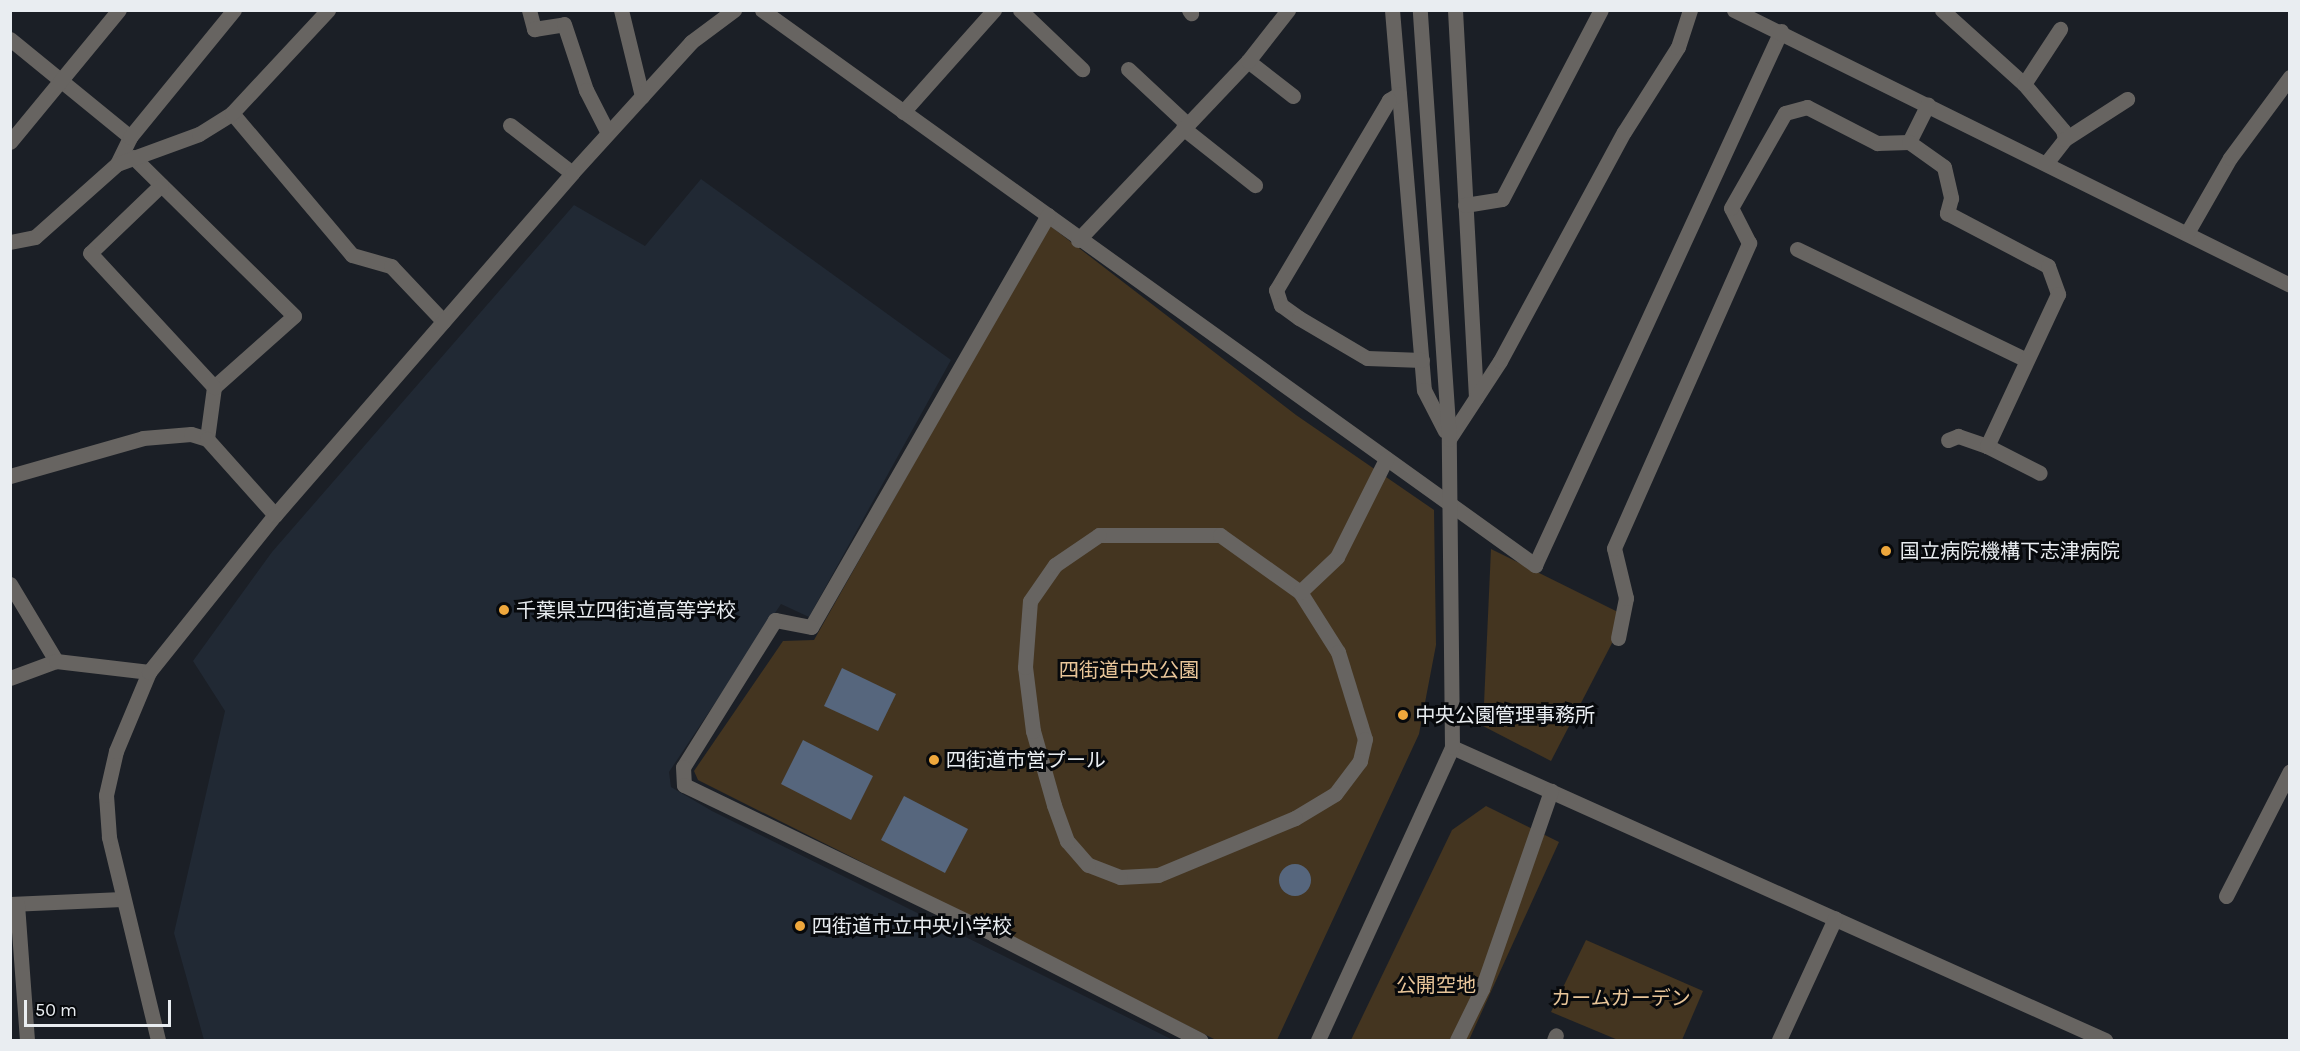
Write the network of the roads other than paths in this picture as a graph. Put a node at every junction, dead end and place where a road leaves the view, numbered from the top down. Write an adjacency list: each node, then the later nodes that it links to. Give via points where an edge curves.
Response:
1 (118, 10): 26 (street)
2 (234, 10): 38 (street)
3 (328, 10): 34 (street)
4 (529, 10): 37 (street, via 534,29 564,24 586,90)
5 (621, 10): 29 (street)
6 (734, 10): 18 (street)
7 (762, 10): 33 (street)
8 (994, 10): 33 (street)
9 (1020, 10): 23 (street)
10 (1287, 10): 22 (street)
11 (1392, 10): 28 (street)
12 (1420, 10): 60 (street)
13 (1455, 10): 48 (street)
14 (1601, 10): 48 (street, via 1502,199)
15 (1690, 10): 59 (street, via 1678,47 1624,132 1500,361)
16 (1734, 10): 20 (street)
17 (1942, 10): 27 (street)
18 (718, 16): 29 (street)
19 (2060, 29): 27 (street)
20 (1780, 31): 32 (street); 67 (street, via 1534,565)
21 (10, 39): 26 (street)
22 (1248, 61): 30 (street); 36 (street)
23 (1082, 69)
24 (1128, 69): 36 (street)
25 (2289, 77): 50 (street, via 2230,158)
26 (61, 80): 38 (street); 40 (street)
27 (2024, 84): 39 (street, via 2045,105)
28 (1399, 94): 56 (street); 56 (street, via 1389,100 1276,290 1281,304 1299,318 1367,358)
29 (642, 96): 37 (street)
30 (1293, 96)
31 (2127, 99): 39 (street)
32 (1928, 104): 41 (street); 43 (street)
33 (903, 112): 49 (street)
34 (232, 113): 42 (street, via 199,134); 55 (street, via 352,255 391,266)
35 (510, 125): 45 (street)
36 (1185, 126): 47 (street); 51 (street)
37 (608, 133): 45 (street)
38 (130, 137): 44 (street)
39 (2065, 139): 43 (street)
40 (10, 142)
41 (1909, 142): 57 (street, via 1944,167 1951,198 1947,213 2048,266 2058,294); 71 (street, via 1877,143 1807,107 1785,113 1731,208 1749,243 1614,548 1626,598)
42 (133, 157): 44 (street); 46 (street)
43 (2046, 163): 50 (street)
44 (117, 164): 52 (street, via 35,237)
45 (572, 172): 55 (street)
46 (160, 185): 58 (street, via 90,252); 58 (street, via 294,316)
47 (1255, 185)
48 (1465, 205): 59 (street)
49 (1048, 215): 51 (street); 85 (street, via 811,627 775,620 683,767 684,785 993,934)
50 (2187, 233): 54 (street)
51 (1078, 240): 64 (street)
52 (10, 242)
53 (1797, 249): 57 (street)
54 (2289, 285)
55 (443, 321): 68 (street)
56 (1422, 360): 60 (street, via 1424,390)
57 (2027, 360): 63 (street)
58 (214, 387): 61 (street)
59 (1476, 397): 60 (street)
60 (1449, 439): 67 (street)
61 (207, 440): 66 (street, via 191,434 143,438); 68 (street)
62 (1948, 440): 63 (street, via 1958,436)
63 (1987, 446): 65 (street)
64 (1386, 459): 67 (street); 70 (street, via 1337,557)
65 (2040, 472)
66 (10, 477)
67 (1448, 503): 75 (street)
68 (274, 515): 73 (street)
69 (10, 584): 72 (street)
70 (1300, 592): 70 (street, via 1220,535 1099,535 1055,565 1030,601 1025,667 1033,731 1054,805 1067,841 1088,865 1120,877 1158,875 1295,818 1335,794 1360,761 1365,739 1338,652)
71 (1618, 638)
72 (56, 661): 73 (street); 74 (street)
73 (149, 672): 79 (street, via 116,751 106,795 109,837)
74 (10, 678)
75 (1452, 747): 77 (street); 86 (street)
76 (2289, 771): 78 (street)
77 (1551, 791): 81 (street); 87 (street, via 1482,988)
78 (2226, 896)
79 (122, 899): 80 (street); 84 (street)
80 (14, 904): 82 (street)
81 (1835, 918): 88 (street); 89 (street)
82 (17, 1009): 83 (street)
83 (27, 1041)
84 (158, 1041)
85 (1200, 1041)
86 (1318, 1041)
87 (1457, 1041)
88 (1779, 1041)
89 (2105, 1041)

